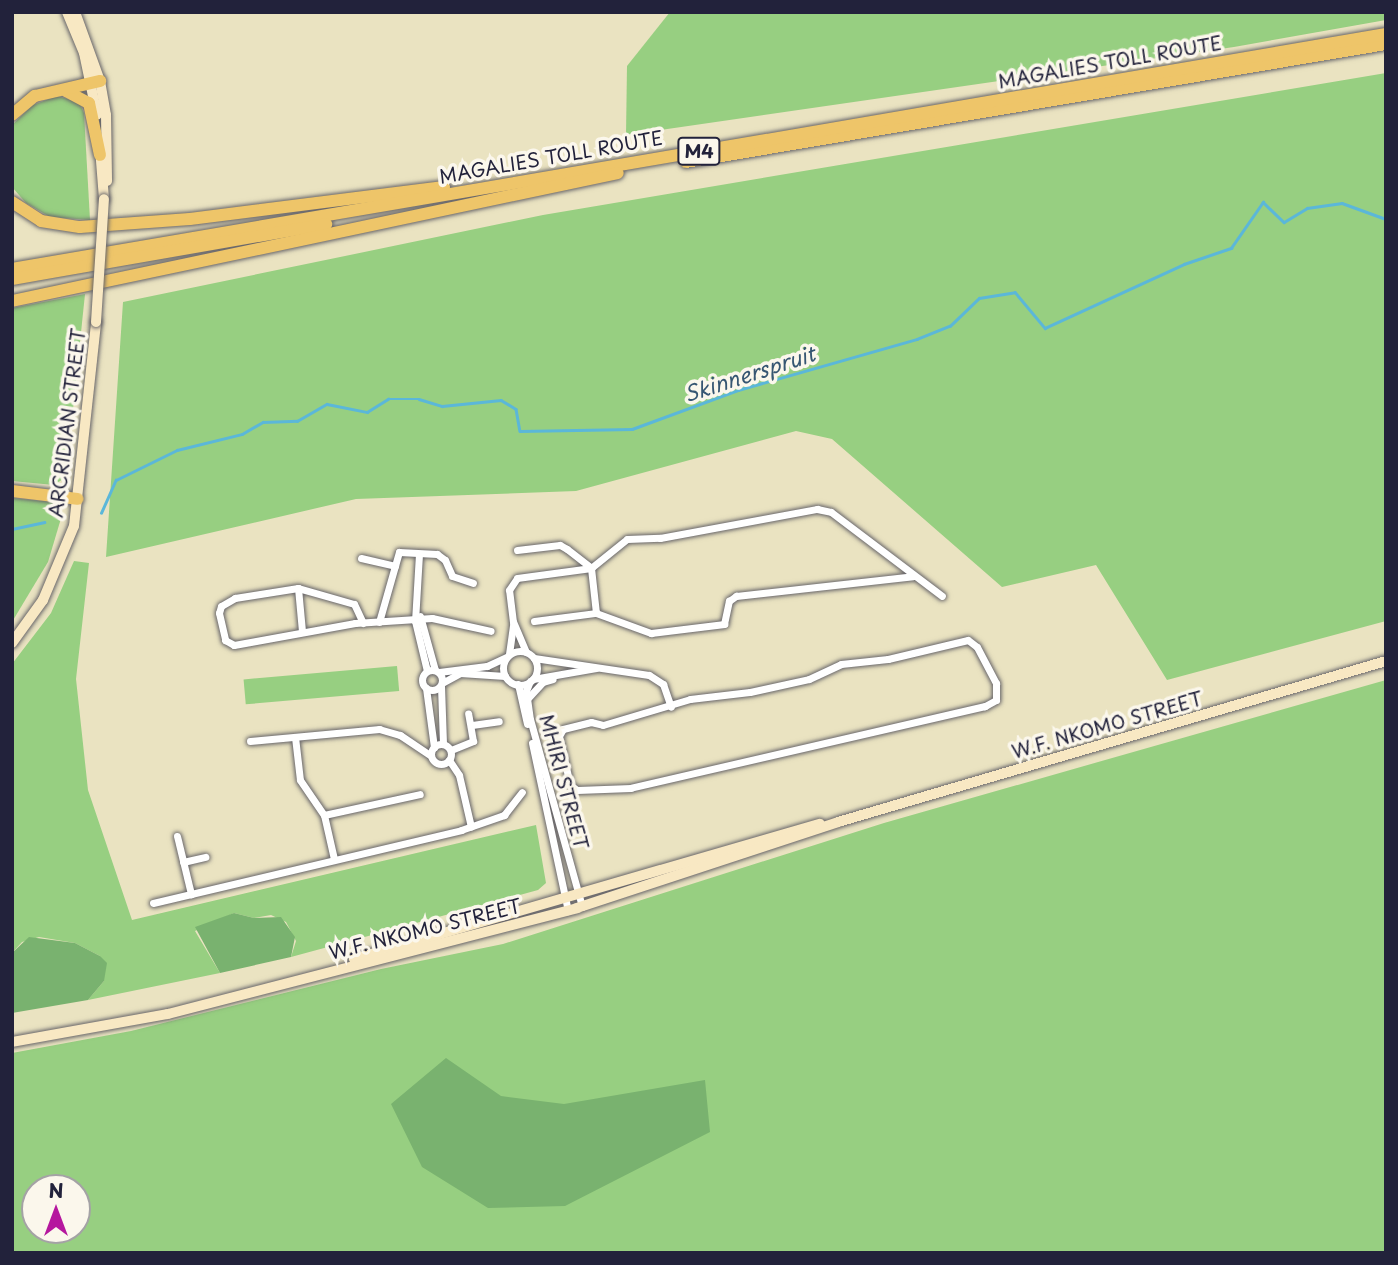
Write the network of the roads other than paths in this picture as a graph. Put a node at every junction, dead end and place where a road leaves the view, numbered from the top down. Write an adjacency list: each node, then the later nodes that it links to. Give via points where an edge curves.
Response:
1 (67, 12): 5 (main road, ARCRIDIAN STREET)
2 (75, 12): 5 (main road, ARCRIDIAN STREET)
3 (1386, 34): 9 (highway, MAGALIES TOLL ROUTE / M4)
4 (1386, 44): 9 (highway, MAGALIES TOLL ROUTE / M4)
5 (96, 82): 6 (highway); 8 (main road, ARCRIDIAN STREET); 10 (main road, ARCRIDIAN STREET, via 108,153)
6 (59, 89): 7 (highway, via 35,96); 8 (highway, via 76,93 89,103)
7 (12, 115)
8 (100, 155): 10 (main road, ARCRIDIAN STREET)
9 (618, 169): 11 (highway, via 190,219 80,227 41,221); 12 (highway, MAGALIES TOLL ROUTE / M4); 13 (highway, MAGALIES TOLL ROUTE / M4); 14 (highway)
10 (104, 195): 16 (main road, ARCRIDIAN STREET, bridge)
11 (12, 202)
12 (12, 270)
13 (12, 279)
14 (12, 300)
15 (12, 491): 16 (highway)
16 (78, 499): 34 (main road, ARCRIDIAN STREET, via 59,569)
17 (517, 550): 21 (street, via 560,545)
18 (419, 554): 20 (street, via 399,552); 23 (street, via 442,557 452,576); 27 (street)
19 (361, 558): 20 (street)
20 (395, 566): 29 (street)
21 (591, 568): 22 (street, via 627,540 817,509 831,512); 26 (street); 30 (street, via 516,578 509,590)
22 (914, 576): 25 (street); 26 (street, via 736,596 729,601 724,624 651,633)
23 (472, 583)
24 (298, 588): 31 (street, via 354,604); 32 (street); 32 (street, via 235,598 221,606 219,613 225,640 234,645)
25 (942, 596)
26 (596, 613): 28 (street)
27 (418, 617): 29 (street); 33 (street); 40 (street)
28 (534, 621)
29 (379, 622): 31 (street)
30 (513, 622): 35 (street); 36 (street)
31 (363, 623): 32 (street)
32 (302, 631)
33 (491, 631)
34 (12, 643)
35 (526, 652): 36 (street); 37 (street)
36 (508, 656): 40 (street, via 487,666); 41 (street)
37 (534, 658): 39 (street, via 545,663 582,662); 43 (street)
38 (1386, 662): 64 (main road, W.F. NKOMO STREET)
39 (596, 668): 42 (street); 48 (street, via 657,678)
40 (434, 671): 45 (street); 46 (street, via 422,679)
41 (505, 676): 44 (street); 45 (street, via 460,673)
42 (564, 676): 43 (street); 47 (street, via 543,682)
43 (531, 680): 44 (street); 47 (street, MHIRI STREET)
44 (517, 684): 72 (street, MHIRI STREET)
45 (442, 685): 46 (street); 50 (street)
46 (426, 688): 51 (street)
47 (527, 700): 70 (street, MHIRI STREET)
48 (671, 707): 48 (street, via 698,697 797,682 841,664 888,659 968,640 977,647 998,695 985,706 631,788 571,787 559,736 563,729 591,722 603,726)
49 (468, 713): 53 (street)
50 (442, 715): 51 (street); 56 (street)
51 (429, 716): 57 (street)
52 (499, 720): 53 (street)
53 (472, 725): 58 (street, via 473,741)
54 (295, 737): 55 (street); 59 (street, via 379,729 400,735); 63 (street, via 302,786)
55 (250, 741)
56 (443, 744): 57 (street); 58 (street)
57 (434, 747): 59 (street)
58 (450, 750): 60 (street)
59 (431, 756): 60 (street, via 440,764)
60 (449, 760): 65 (street, via 459,775)
61 (522, 792): 65 (street, via 504,815)
62 (420, 794): 63 (street)
63 (324, 815): 68 (street)
64 (838, 822): 70 (main road, W.F. NKOMO STREET); 74 (main road, W.F. NKOMO STREET)
65 (471, 827): 68 (street)
66 (177, 836): 69 (street)
67 (205, 857): 69 (street)
68 (334, 859): 71 (street)
69 (183, 862): 71 (street)
70 (577, 892): 72 (main road, W.F. NKOMO STREET); 74 (street, MHIRI STREET)
71 (191, 894): 73 (street)
72 (565, 896): 75 (street, MHIRI STREET); 76 (main road, W.F. NKOMO STREET, via 161,1010)
73 (153, 903)
74 (582, 907): 75 (main road, W.F. NKOMO STREET)
75 (568, 911): 77 (main road, W.F. NKOMO STREET, via 180,1011)
76 (12, 1037)
77 (12, 1042)

